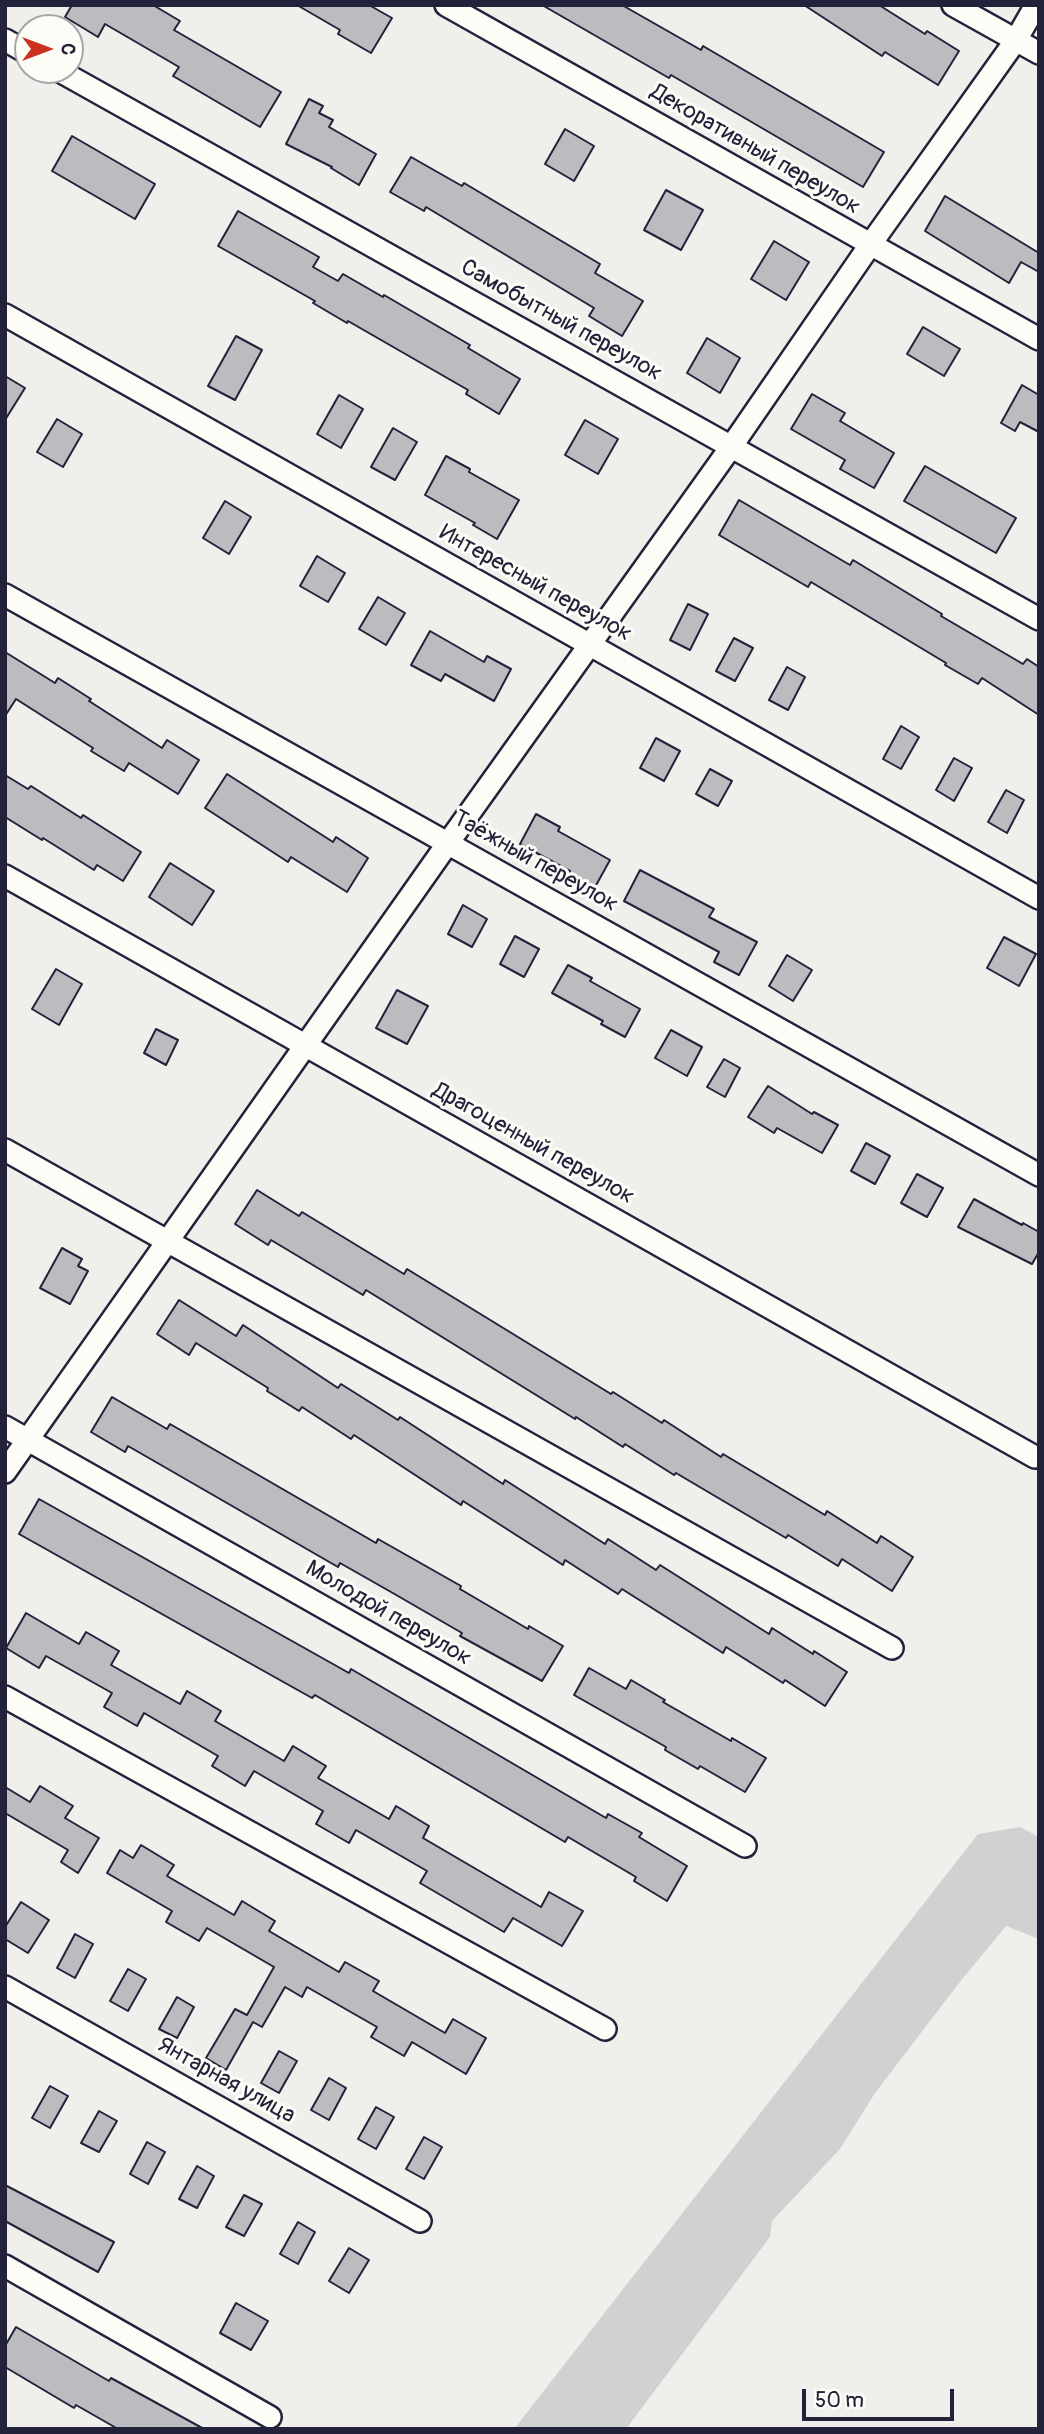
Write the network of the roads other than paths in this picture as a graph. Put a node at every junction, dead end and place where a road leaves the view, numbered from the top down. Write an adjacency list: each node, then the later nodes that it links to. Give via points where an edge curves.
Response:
1 (446, 5): 7 (street, Декоративный переулок)
2 (953, 5): 4 (street)
3 (1036, 5): 4 (street)
4 (1016, 40): 5 (street); 7 (street)
5 (1039, 53)
6 (83, 84): 10 (street, Самобытный переулок)
7 (870, 245): 9 (street, Декоративный переулок); 10 (street)
8 (5, 315): 13 (street, Интересный переулок)
9 (1039, 339)
10 (731, 447): 12 (street, Самобытный переулок); 13 (street)
11 (5, 595): 14 (street, Таёжный переулок)
12 (1039, 619)
13 (591, 645): 14 (street); 16 (street, Интересный переулок)
14 (448, 843): 17 (street); 19 (street, Таёжный переулок)
15 (5, 876): 17 (street, Драгоценный переулок)
16 (1039, 898)
17 (306, 1046): 20 (street); 23 (street, Драгоценный переулок)
18 (5, 1150): 20 (street)
19 (1039, 1175)
20 (169, 1242): 22 (street); 25 (street)
21 (5, 1427): 22 (street, Молодой переулок)
22 (28, 1440): 24 (street); 27 (street, Молодой переулок)
23 (1035, 1457)
24 (5, 1472)
25 (892, 1648)
26 (5, 1697): 29 (street)
27 (745, 1846)
28 (5, 1987): 30 (street, Янтарная улица)
29 (605, 2029)
30 (420, 2221)
31 (5, 2266): 32 (street)
32 (270, 2417)

